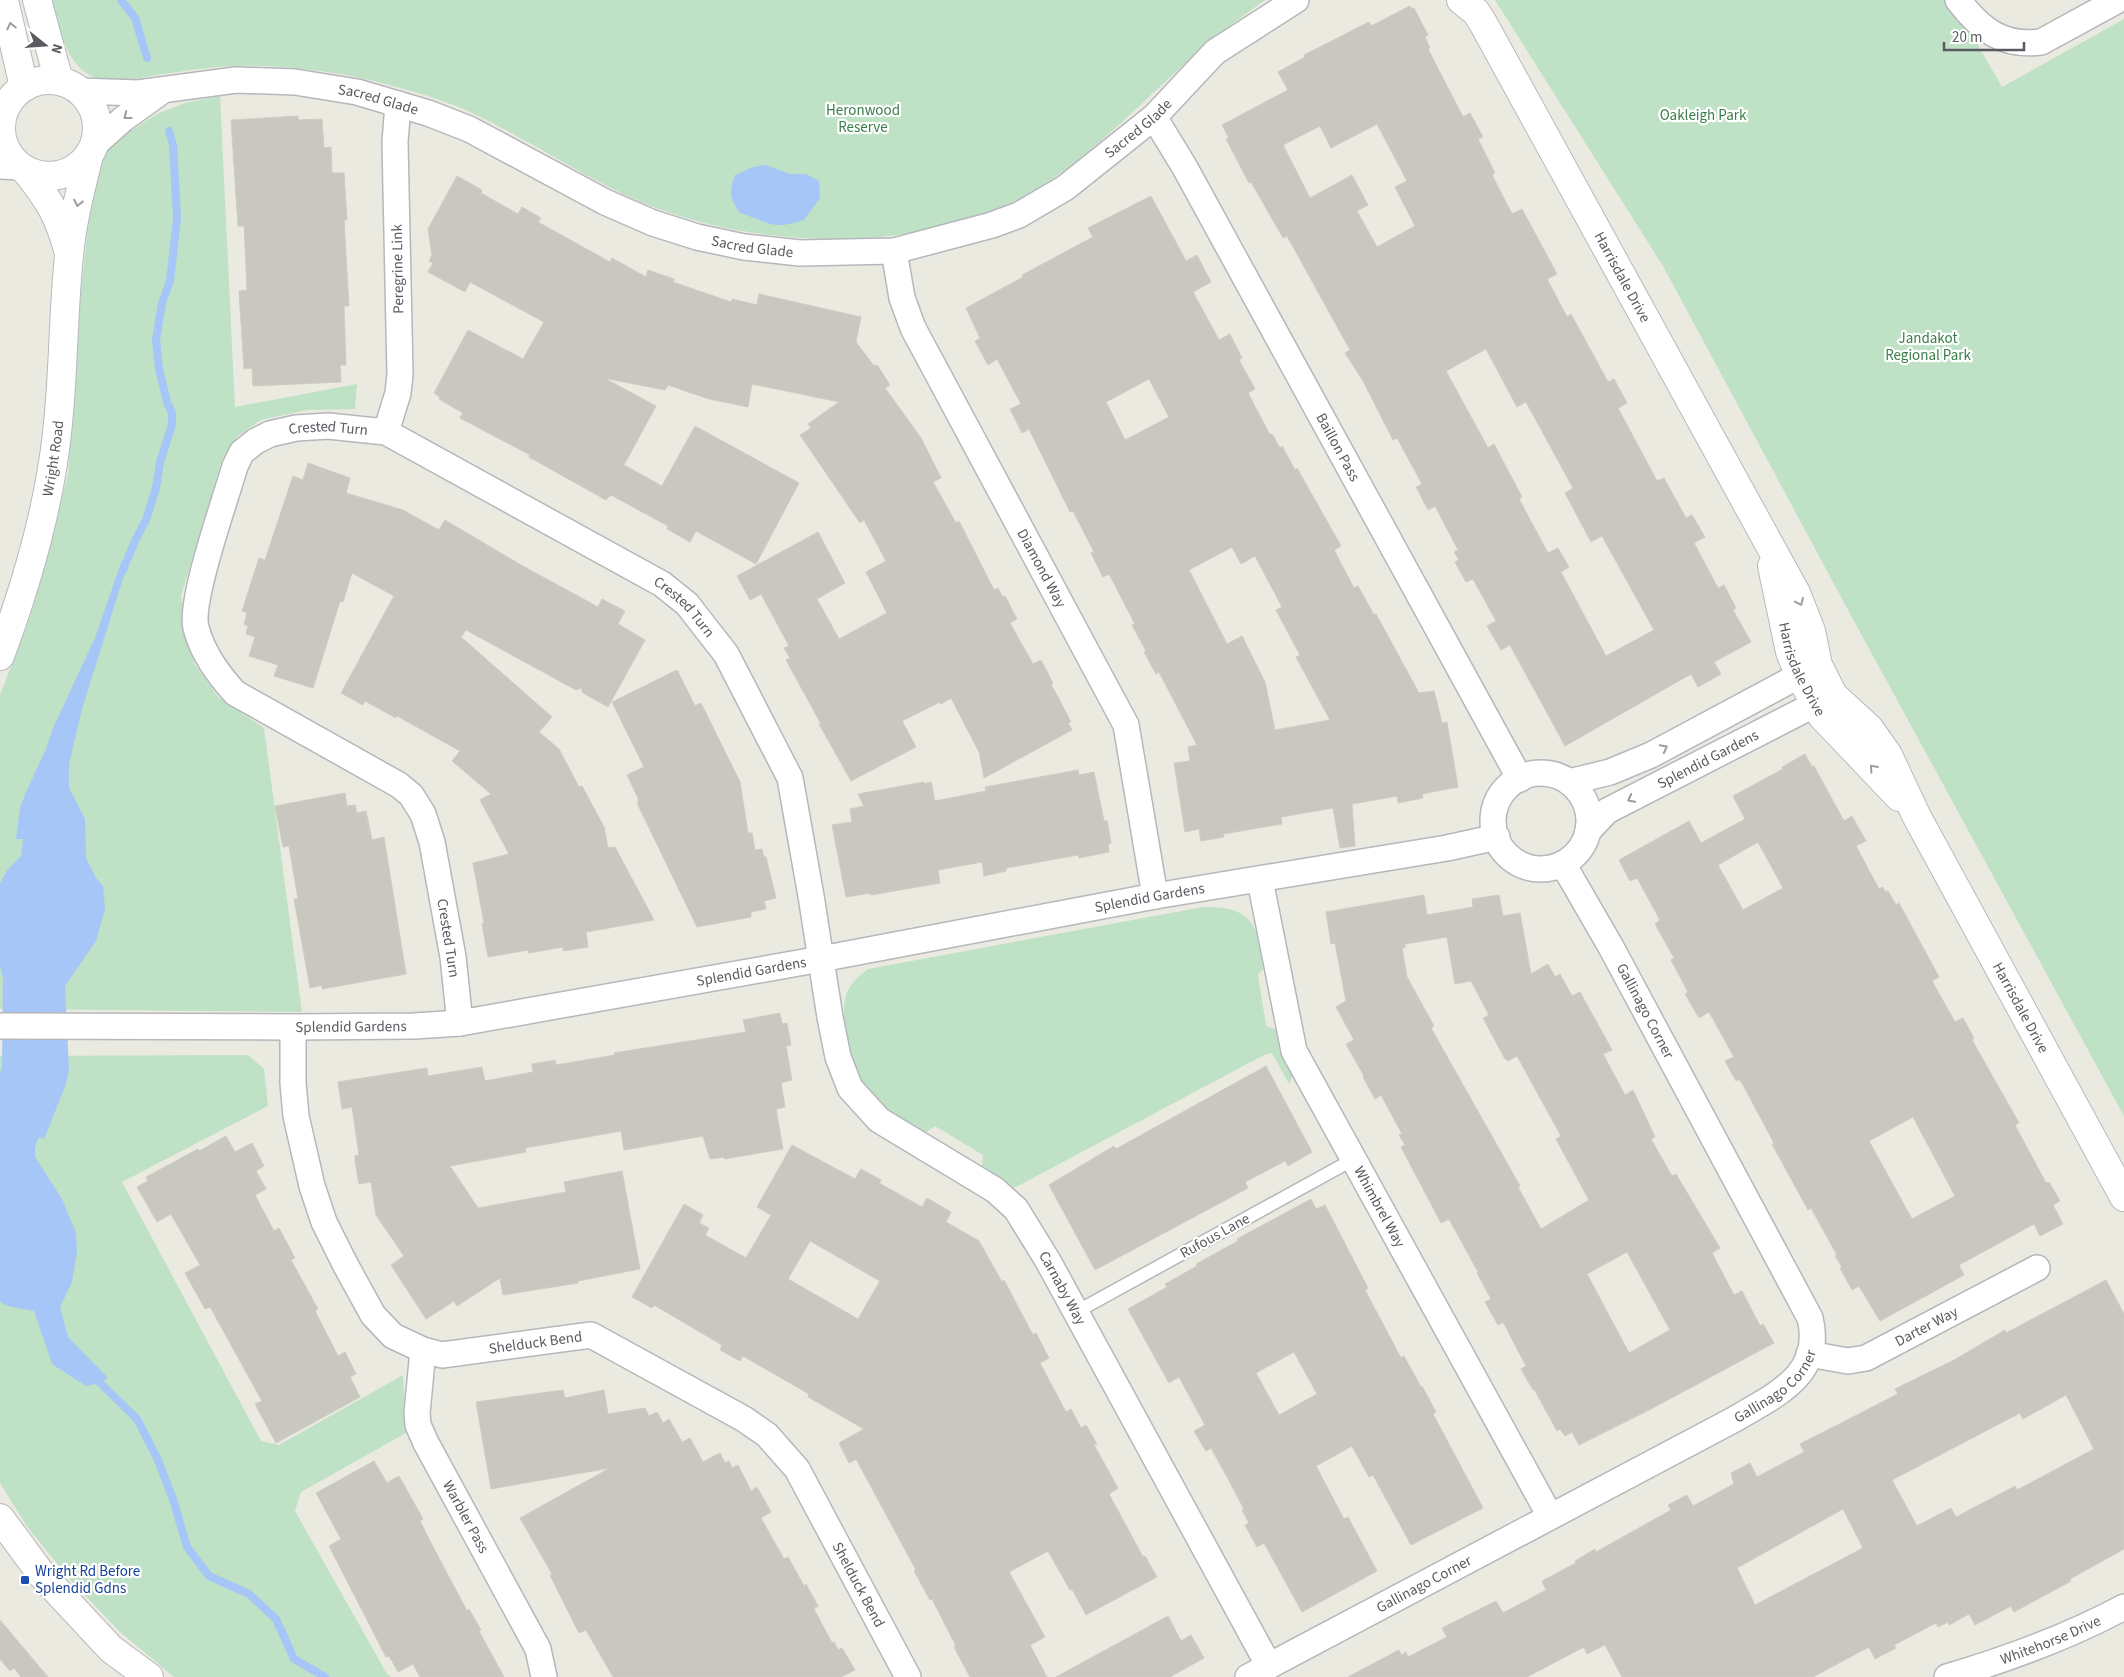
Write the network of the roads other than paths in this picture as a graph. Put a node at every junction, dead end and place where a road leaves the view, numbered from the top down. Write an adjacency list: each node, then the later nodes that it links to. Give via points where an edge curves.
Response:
1 (4, 0): 8 (street, one-way to 1)
2 (37, 0): 7 (street)
3 (1296, 0): 12 (street, Sacred Glade, via 1215,52)
4 (1958, 0): 5 (street, via 1982,28 1997,37 2028,44 2041,42)
5 (2118, 0)
6 (1470, 4): 19 (street, Harrisdale Drive, via 1768,544 1790,652)
7 (70, 86): 8 (street, via 46,80); 9 (street, Sacred Glade, via 118,93); 13 (street, via 89,101 96,113)
8 (24, 87): 11 (street, via 14,94)
9 (162, 92): 10 (street, Sacred Glade, via 236,80 295,82 357,92); 13 (street, Sacred Glade, one-way to 13, via 123,118)
10 (398, 104): 15 (street, Sacred Glade, via 469,129 605,202 697,237 744,247 800,253); 17 (street, Peregrine Link, via 395,142 400,374 398,393)
11 (1, 117): 14 (street, via 3,142)
12 (1154, 117): 15 (street, Sacred Glade, via 1065,188 1019,215); 21 (street, Baillon Pass, via 1184,166)
13 (92, 150): 14 (street, via 80,165 54,177); 16 (street, Wright Road, one-way to 16, via 79,197)
14 (16, 168): 16 (street, Wright Road, via 49,200)
15 (894, 251): 27 (street, Diamond Way, via 902,298 913,328 1126,725)
16 (69, 254): 18 (street, Wright Road, via 63,369 53,463 27,574)
17 (386, 432): 28 (street, Crested Turn, via 662,584 687,604 726,654 790,778); 29 (street, Crested Turn, via 328,426 296,428 270,434 242,452 203,575 196,627 208,658 235,693 399,785 411,795 423,814 432,842 453,957)
18 (1, 652)
19 (1809, 670): 20 (street, Harrisdale Drive); 22 (street, Splendid Gardens, one-way to 19, via 1610,772 1651,755)
20 (1824, 699): 23 (street, Splendid Gardens, one-way to 23, via 1607,811); 33 (street, Harrisdale Drive, via 1822,716 1917,817)
21 (1520, 779): 22 (street, via 1547,774); 24 (street, via 1504,791 1498,801 1494,812)
22 (1569, 782): 23 (street, via 1586,804)
23 (1588, 831): 25 (street, via 1575,856)
24 (1497, 837): 25 (street, via 1510,858 1522,865 1549,869); 26 (street, Splendid Gardens)
25 (1563, 864): 37 (street, Gallinago Corner, via 1810,1318 1813,1332)
26 (1260, 880): 27 (street, Splendid Gardens); 32 (street, Whimbrel Way, via 1294,1051)
27 (1155, 896): 28 (street, Splendid Gardens)
28 (821, 959): 29 (street, Splendid Gardens); 35 (street, Carnaby Way, via 838,1057 853,1092 879,1120 995,1190 1016,1209)
29 (460, 1023): 31 (street, Splendid Gardens)
30 (0, 1026): 31 (street, Splendid Gardens)
31 (293, 1027): 36 (street, Shelduck Bend, via 296,1116 324,1222 373,1315 393,1336)
32 (1354, 1159): 35 (lane, Rufous Lane); 38 (street, Whimbrel Way)
33 (2124, 1197)
34 (2038, 1268): 37 (street, Darter Way, via 1866,1358 1848,1360)
35 (1076, 1312): 41 (street, Carnaby Way)
36 (423, 1350): 43 (street, Warbler Pass, via 418,1425 538,1649); 44 (street, Shelduck Bend, via 442,1355 591,1335 744,1419 767,1435 798,1469)
37 (1809, 1354): 38 (street, Gallinago Corner, via 1796,1380 1786,1389)
38 (1550, 1516): 41 (street, Gallinago Corner)
39 (0, 1518): 42 (street, via 42,1575 111,1649)
40 (2124, 1607): 45 (street, Whitehorse Drive, via 2029,1650)
41 (1258, 1671)
42 (149, 1677)
43 (544, 1677)
44 (908, 1677)
45 (1947, 1677)

